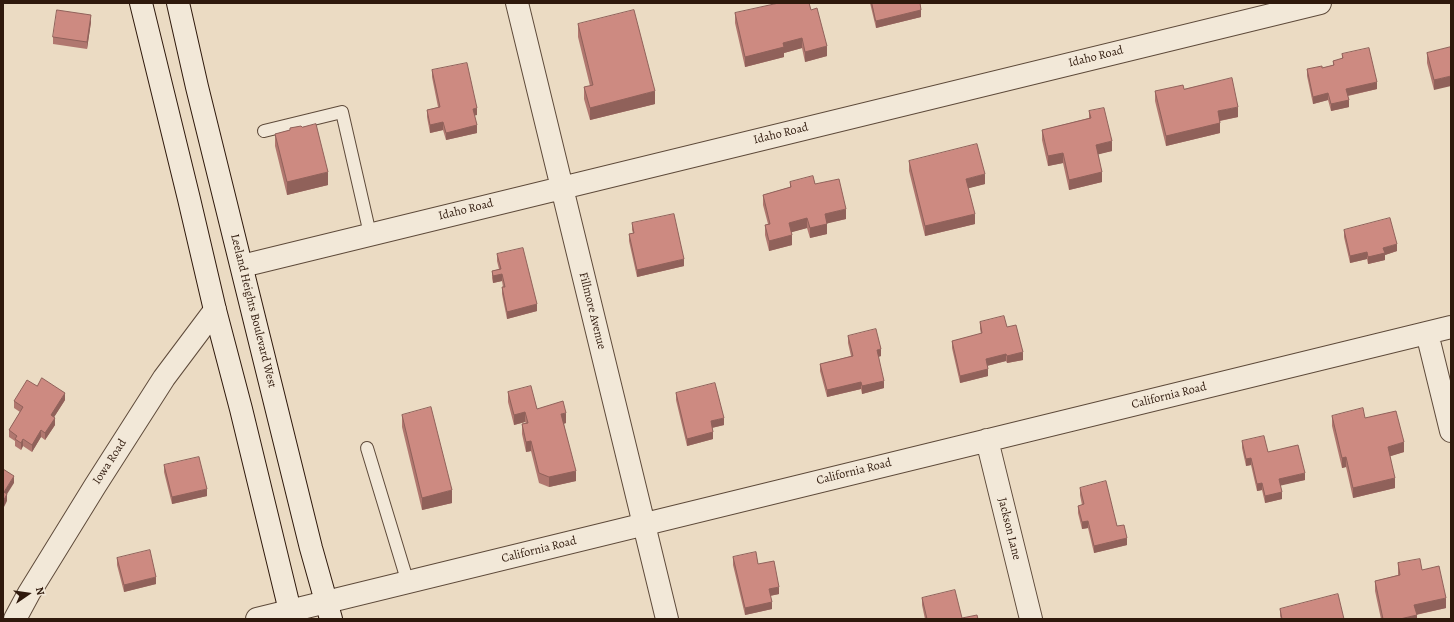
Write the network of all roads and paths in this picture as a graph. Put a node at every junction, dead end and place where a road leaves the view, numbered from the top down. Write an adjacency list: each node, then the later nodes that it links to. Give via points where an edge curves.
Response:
1 (141, 3): 9 (street)
2 (178, 3): 8 (street, Leeland Heights Boulevard West)
3 (517, 3): 6 (street, Fillmore Avenue)
4 (1320, 3): 6 (street, Idaho Road)
5 (264, 131): 7 (lane, via 342,112)
6 (562, 187): 7 (street, Idaho Road); 15 (street, Fillmore Avenue)
7 (370, 234): 8 (street, Idaho Road)
8 (242, 266): 17 (street, Leeland Heights Boulevard West, via 311,548)
9 (214, 310): 18 (street); 19 (street, Iowa Road, via 164,378)
10 (1451, 327): 11 (street, California Road)
11 (1427, 333): 12 (street); 13 (street, California Road)
12 (1451, 431)
13 (987, 440): 15 (street, California Road); 22 (street, Jackson Lane)
14 (367, 448): 16 (lane)
15 (644, 524): 16 (street, California Road); 21 (street, Fillmore Avenue)
16 (408, 583): 17 (street, California Road)
17 (329, 611): 18 (street, California Road)
18 (291, 615): 20 (street, California Road)
19 (15, 619)
20 (257, 619)
21 (668, 619)
22 (1031, 619)

